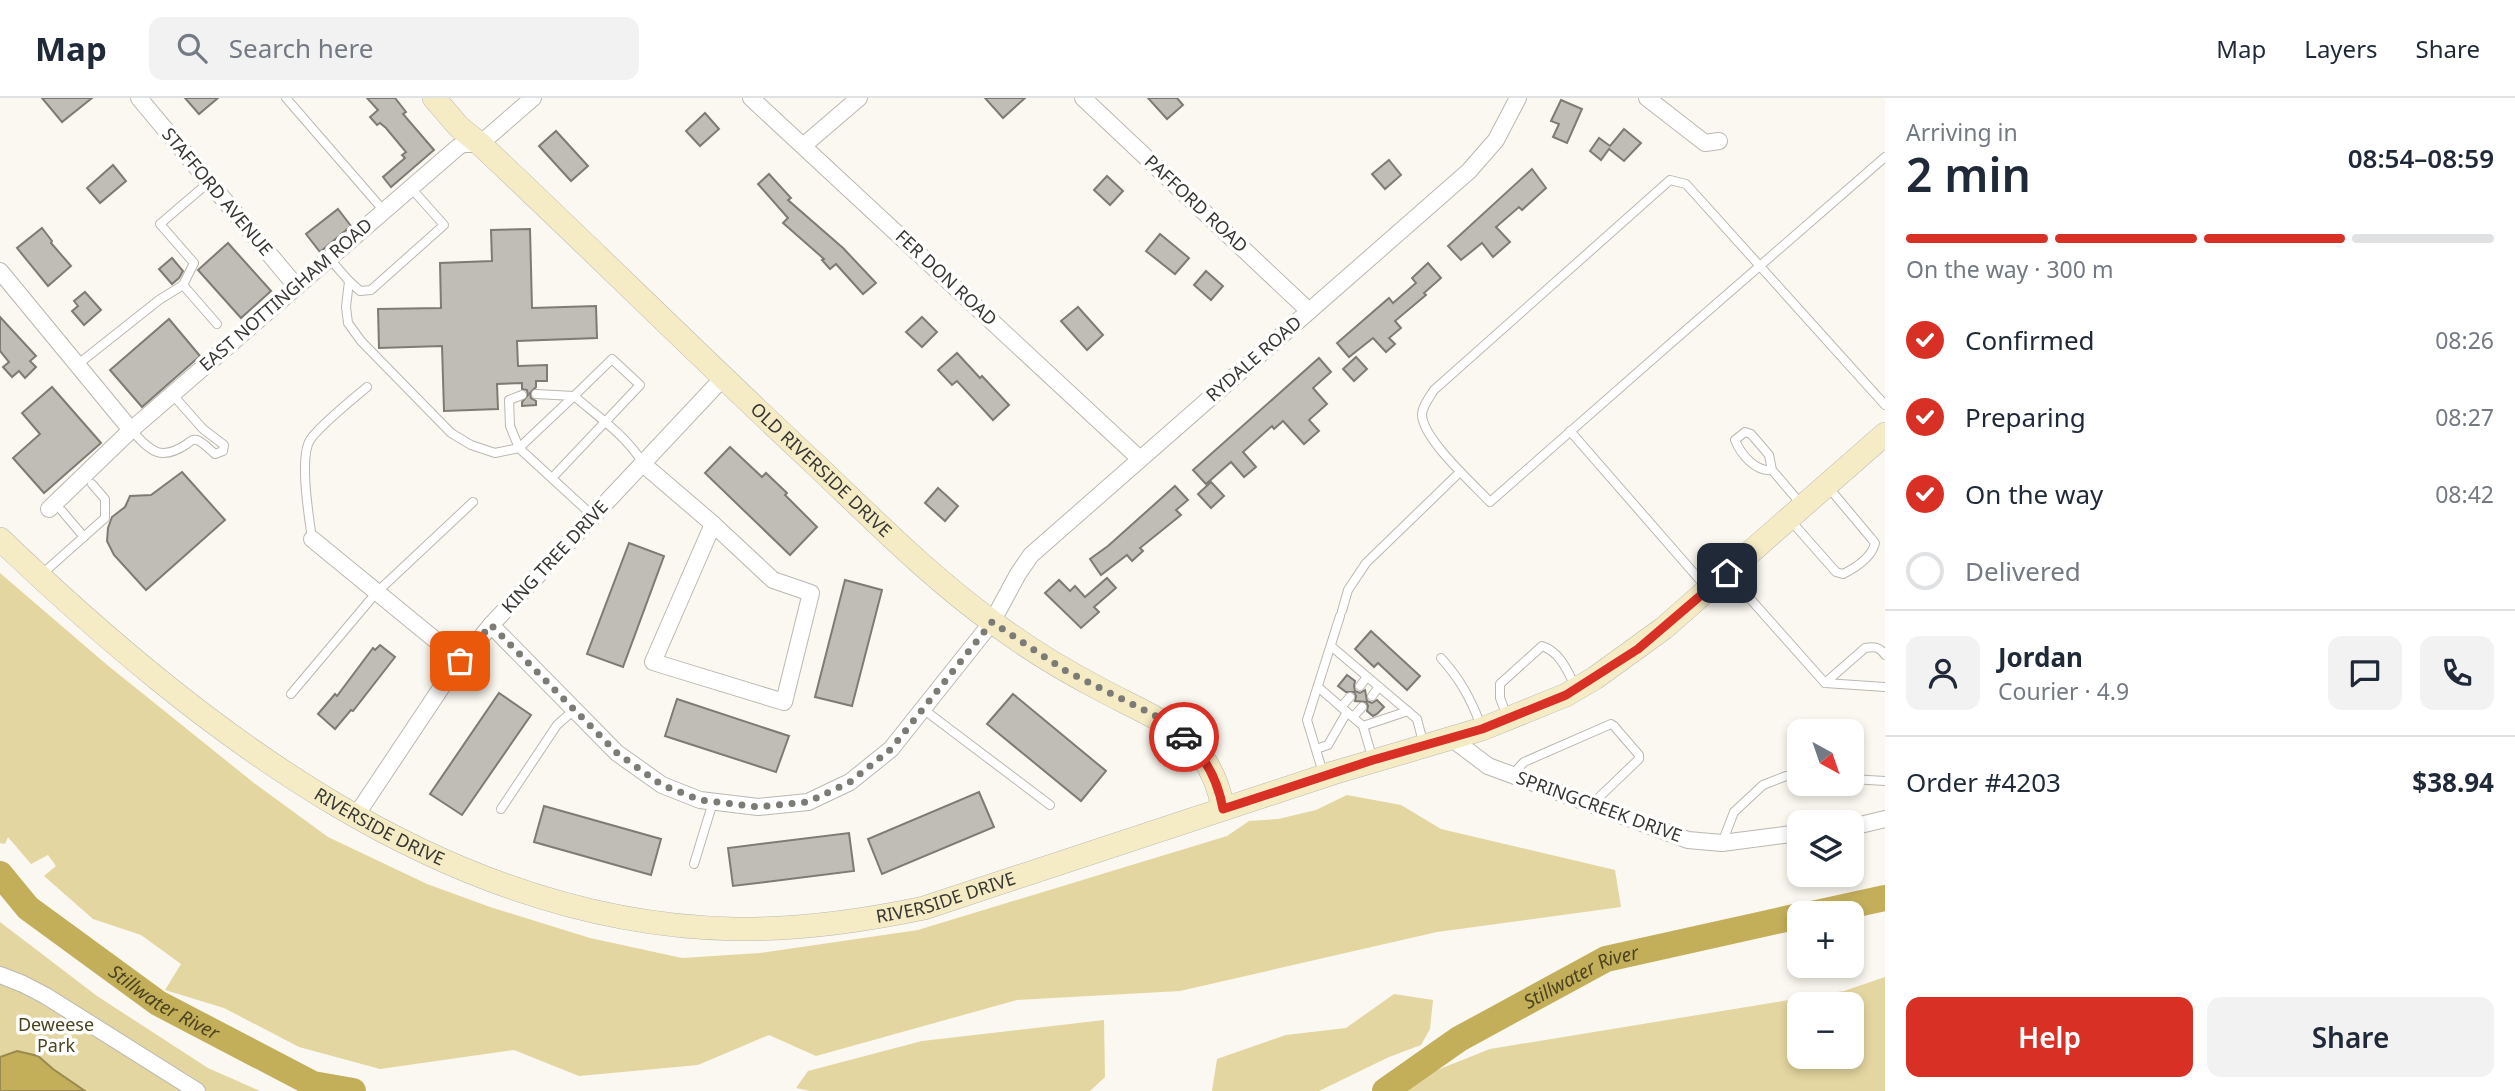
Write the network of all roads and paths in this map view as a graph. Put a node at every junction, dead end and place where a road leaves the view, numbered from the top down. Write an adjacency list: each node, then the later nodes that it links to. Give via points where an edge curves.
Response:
1 (139, 98): 14 (street, STAFFORD AVENUE)
2 (286, 98): 16 (lane)
3 (434, 98): 11 (main road, OLD RIVERSIDE DRIVE)
4 (533, 98): 11 (street, EAST NOTTINGHAM ROAD)
5 (751, 98): 12 (street, FER DON ROAD)
6 (859, 98): 12 (street)
7 (1083, 98): 23 (street, PAFFORD ROAD)
8 (1518, 98): 23 (street, RYDALE ROAD, via 1496,140 1469,171)
9 (1647, 98): 10 (street, via 1705,143)
10 (1719, 141)
11 (481, 144): 15 (street, EAST NOTTINGHAM ROAD, via 458,147); 26 (main road, OLD RIVERSIDE DRIVE)
12 (803, 146): 38 (street, FER DON ROAD)
13 (1885, 157): 18 (lane)
14 (209, 182): 21 (lane, via 159,224 194,263); 22 (street, STAFFORD AVENUE)
15 (411, 188): 16 (street, EAST NOTTINGHAM ROAD); 20 (lane, via 444,225 371,290 360,291)
16 (384, 211): 17 (street, EAST NOTTINGHAM ROAD)
17 (329, 258): 20 (lane); 22 (street, EAST NOTTINGHAM ROAD)
18 (1760, 266): 32 (lane); 35 (lane); 41 (lane, via 1686,184 1670,180 1434,390 1422,411 1424,428)
19 (0, 271): 25 (street)
20 (349, 281): 37 (lane, via 348,323 451,433 495,453)
21 (183, 285): 24 (lane); 25 (lane)
22 (296, 286): 28 (street, EAST NOTTINGHAM ROAD)
23 (1309, 311): 38 (street, RYDALE ROAD)
24 (217, 324)
25 (77, 365): 34 (street)
26 (723, 378): 39 (street, KING TREE DRIVE); 57 (main road, OLD RIVERSIDE DRIVE, via 943,585)
27 (367, 387): 52 (lane, via 310,439 305,451)
28 (172, 394): 34 (street, EAST NOTTINGHAM ROAD); 34 (lane, via 203,429 219,439 223,452 215,454 193,440 174,453 156,453)
29 (536, 394): 31 (lane)
30 (522, 395): 37 (lane, via 509,400 510,426)
31 (574, 396): 33 (lane); 33 (lane, via 612,359 640,385); 37 (lane)
32 (1885, 405)
33 (605, 422): 39 (lane, via 630,442); 42 (lane)
34 (131, 430): 46 (street, EAST NOTTINGHAM ROAD)
35 (1570, 431): 41 (lane, via 1490,502); 55 (lane)
36 (1884, 436): 44 (main road, RIVERSIDE DRIVE)
37 (519, 448): 42 (lane)
38 (1140, 459): 57 (street, RYDALE ROAD, via 1031,555)
39 (643, 464): 48 (street, KING TREE DRIVE); 49 (street)
40 (1772, 470): 40 (lane, via 1769,455 1751,434 1745,432 1735,440 1756,467); 47 (lane)
41 (1460, 472): 59 (lane, via 1366,563 1348,590)
42 (552, 478): 48 (lane)
43 (92, 484): 50 (lane, via 105,499 105,518)
44 (1827, 486): 47 (main road, RIVERSIDE DRIVE); 47 (lane, via 1875,543 1873,551 1851,570 1836,572)
45 (473, 502): 56 (lane)
46 (55, 510): 50 (lane)
47 (1796, 512): 53 (main road, RIVERSIDE DRIVE)
48 (594, 517): 58 (street, KING TREE DRIVE)
49 (713, 524): 49 (street, via 774,580 811,593 783,702 653,662)
50 (84, 537): 54 (lane)
51 (0, 539): 54 (main road, RIVERSIDE DRIVE)
52 (312, 539): 56 (street)
53 (1727, 573): 55 (main road, RIVERSIDE DRIVE); 64 (lane)
54 (40, 576): 95 (main road, RIVERSIDE DRIVE, via 210,719 295,781)
55 (1708, 590): 69 (main road, RIVERSIDE DRIVE, via 1638,649)
56 (376, 593): 62 (street); 70 (lane)
57 (992, 622): 74 (street, RYDALE ROAD); 94 (main road, OLD RIVERSIDE DRIVE, via 1066,671 1172,727 1205,761)
58 (491, 625): 62 (street, KING TREE DRIVE); 75 (street, RYDALE ROAD)
59 (1331, 646): 63 (lane); 66 (lane)
60 (1885, 655): 64 (lane, via 1873,646 1866,648)
61 (1441, 658): 80 (lane, via 1470,696)
62 (460, 661): 95 (street, KING TREE DRIVE)
63 (1367, 677): 65 (lane); 67 (lane)
64 (1825, 683): 68 (lane)
65 (1360, 685)
66 (1318, 687): 77 (lane); 83 (lane, via 1307,720)
67 (1379, 687): 72 (lane); 76 (lane)
68 (1885, 687)
69 (1576, 689): 78 (main road, RIVERSIDE DRIVE); 78 (lane, via 1566,666 1552,649 1542,646 1500,684)
70 (291, 694)
71 (1350, 696): 77 (lane)
72 (1372, 696)
73 (1362, 707): 77 (lane)
74 (923, 709): 90 (street, RYDALE ROAD, via 891,749 850,782 808,802 758,807); 92 (lane)
75 (574, 710): 90 (street, RYDALE ROAD, via 617,753 662,785); 93 (lane, via 557,724)
76 (1408, 711): 79 (lane); 82 (lane, via 1417,719)
77 (1347, 712): 79 (lane); 83 (lane, via 1328,745)
78 (1508, 719): 80 (main road, RIVERSIDE DRIVE)
79 (1363, 726): 84 (lane)
80 (1482, 729): 81 (main road, RIVERSIDE DRIVE)
81 (1451, 738): 82 (main road, RIVERSIDE DRIVE); 85 (street, SPRINGCREEK DRIVE, via 1488,766)
82 (1424, 746): 84 (main road, RIVERSIDE DRIVE)
83 (1316, 749): 86 (lane)
84 (1373, 760): 86 (main road, RIVERSIDE DRIVE)
85 (1512, 775): 91 (street, SPRINGCREEK DRIVE); 91 (lane, via 1524,762 1606,725 1614,726 1639,759)
86 (1324, 776): 94 (main road, RIVERSIDE DRIVE)
87 (1787, 776): 99 (lane, via 1763,785 1734,812)
88 (1864, 780): 89 (lane)
89 (1885, 781)
90 (713, 802): 100 (lane)
91 (1592, 804): 99 (street, SPRINGCREEK DRIVE, via 1688,840)
92 (1050, 806)
93 (500, 809)
94 (1223, 809): 95 (main road, RIVERSIDE DRIVE, via 924,908 807,927 735,929 673,925 568,905 466,870)
95 (355, 817)
96 (1885, 819): 97 (street)
97 (1864, 824)
98 (1787, 835): 99 (street, SPRINGCREEK DRIVE)
99 (1721, 843)
100 (694, 864)
101 (0, 975): 102 (street, via 46,996)
102 (197, 1091)

